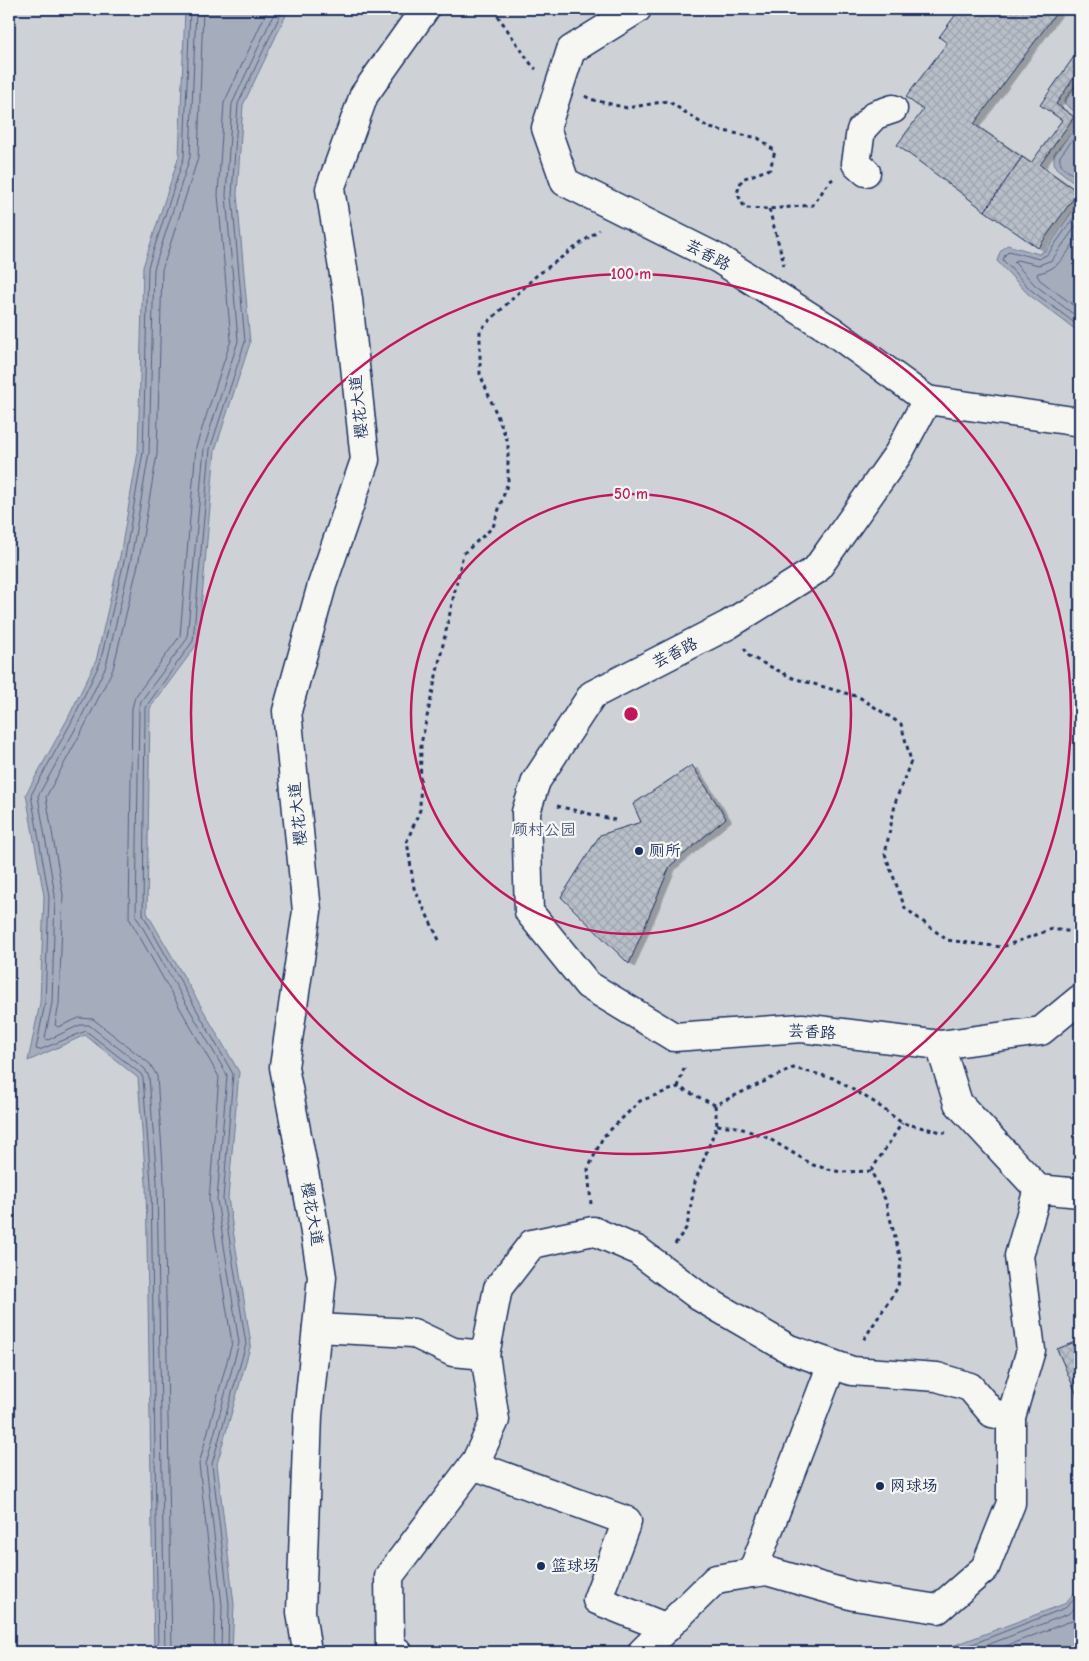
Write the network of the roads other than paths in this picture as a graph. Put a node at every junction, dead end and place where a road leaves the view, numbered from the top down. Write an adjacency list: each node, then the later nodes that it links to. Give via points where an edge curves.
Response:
1 (425, 9): 11 (street, 樱花大道, via 364,95 330,189 348,299 365,460 322,584 287,711 307,911 284,1067 322,1277)
2 (637, 9): 5 (street, 芸香路, via 571,50 546,128 564,182 718,259 831,330)
3 (893, 109): 4 (street, via 875,114 861,130)
4 (861, 168)
5 (927, 400): 6 (street); 8 (street, 芸香路, via 898,454 816,570 728,625 592,695 536,781 526,812 529,912 588,985 674,1037 802,1028)
6 (1080, 422)
7 (1080, 999): 8 (street, 芸香路, via 1041,1031)
8 (940, 1045): 9 (street, via 958,1103)
9 (1038, 1189): 10 (street); 14 (street, via 1019,1256 1031,1350)
10 (1080, 1193)
11 (317, 1328): 12 (street, via 413,1333 452,1352); 18 (street, 樱花大道, via 308,1415 301,1612)
12 (485, 1355): 13 (street, via 498,1288 532,1244 593,1231 637,1250 700,1297 788,1348); 15 (street, via 495,1420)
13 (842, 1367): 14 (street, via 937,1377 970,1387 992,1412); 16 (street)
14 (1011, 1417): 16 (street, via 1011,1503 985,1568 938,1609 854,1596 767,1571)
15 (473, 1465): 17 (street, via 627,1521 597,1600); 19 (street, via 389,1576 390,1645)
16 (752, 1573): 17 (street, via 716,1579)
17 (667, 1628): 20 (street)
18 (307, 1652)
19 (398, 1652)
20 (642, 1652)

